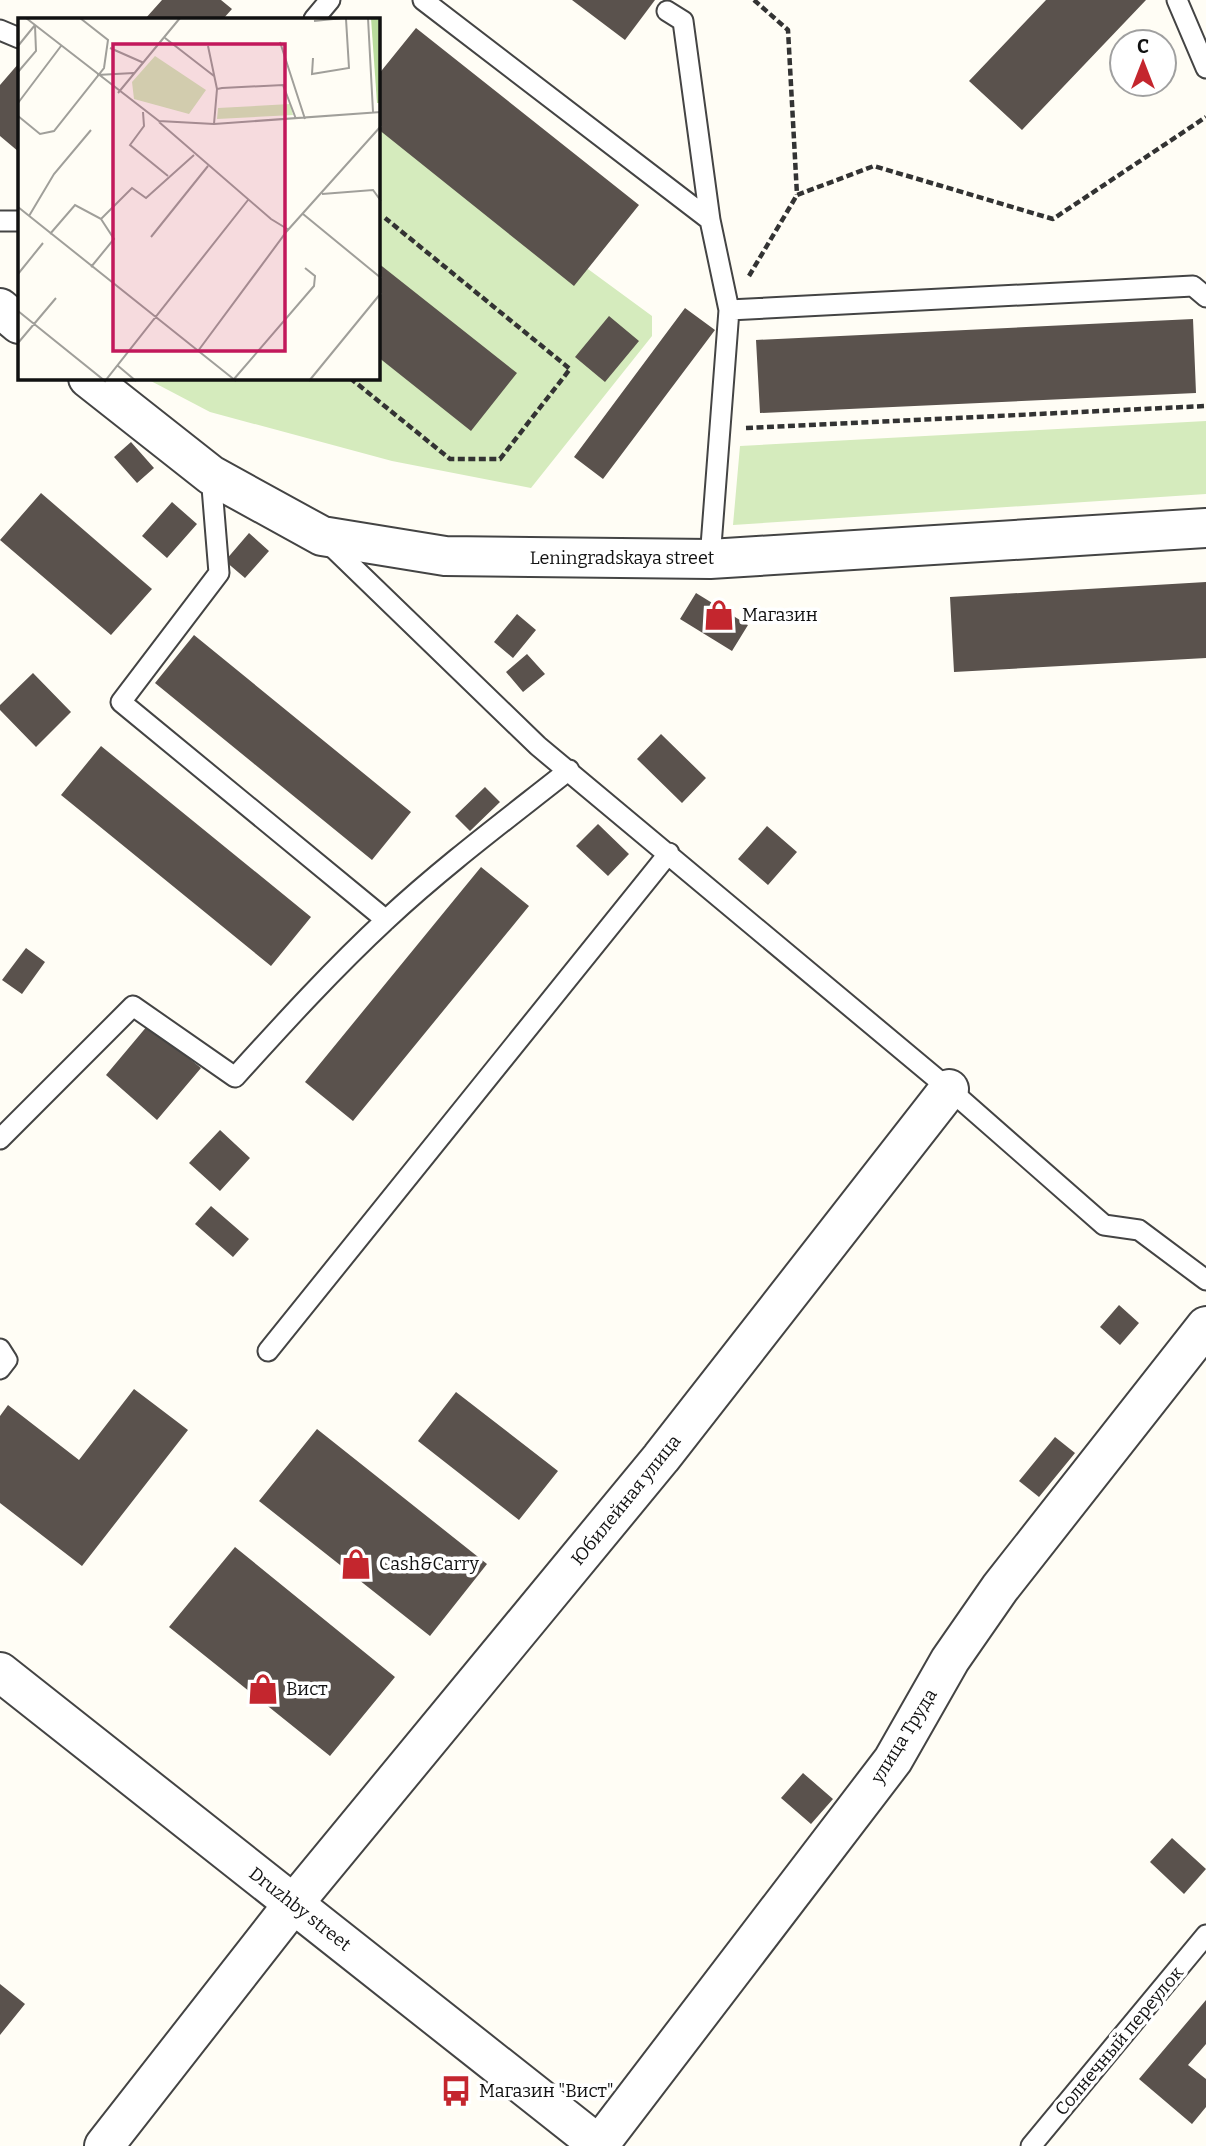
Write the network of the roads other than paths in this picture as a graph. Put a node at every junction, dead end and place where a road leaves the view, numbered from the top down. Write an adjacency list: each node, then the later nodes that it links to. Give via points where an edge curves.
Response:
1 (330, 0): 5 (lane)
2 (423, 0): 9 (lane)
3 (1177, 0): 8 (lane)
4 (667, 11): 9 (lane, via 683,21)
5 (315, 18)
6 (0, 30): 7 (lane)
7 (18, 38)
8 (1206, 68)
9 (710, 220): 14 (lane)
10 (0, 221): 11 (lane)
11 (18, 221)
12 (1206, 297): 14 (lane, via 1193,286)
13 (0, 308): 15 (street)
14 (729, 310): 20 (lane)
15 (18, 323)
16 (91, 380): 17 (street, Leningradskaya street)
17 (211, 475): 19 (street, Leningradskaya street); 23 (lane, via 219,573 121,702)
18 (1206, 528): 20 (street, Leningradskaya street)
19 (322, 536): 20 (street, Leningradskaya street, via 445,556); 21 (lane, via 538,746)
20 (710, 559)
21 (569, 770): 22 (lane); 23 (lane, via 451,862)
22 (669, 853): 24 (lane); 29 (lane)
23 (386, 920): 25 (lane, via 235,1077 133,1006)
24 (949, 1089): 26 (lane, via 1104,1225 1139,1230); 32 (street, Юбилейная улица, via 661,1458)
25 (0, 1139)
26 (1206, 1280)
27 (1206, 1326): 35 (street, улица Труда, via 1000,1588 950,1660 893,1760)
28 (0, 1349): 30 (lane, via 7,1360)
29 (268, 1350)
30 (0, 1368)
31 (0, 1672): 32 (street, Druzhby street)
32 (294, 1903): 34 (street, Юбилейная улица); 35 (street, Druzhby street)
33 (1206, 1935): 36 (lane, Солнечный переулок)
34 (104, 2146)
35 (600, 2146)
36 (1031, 2146)

